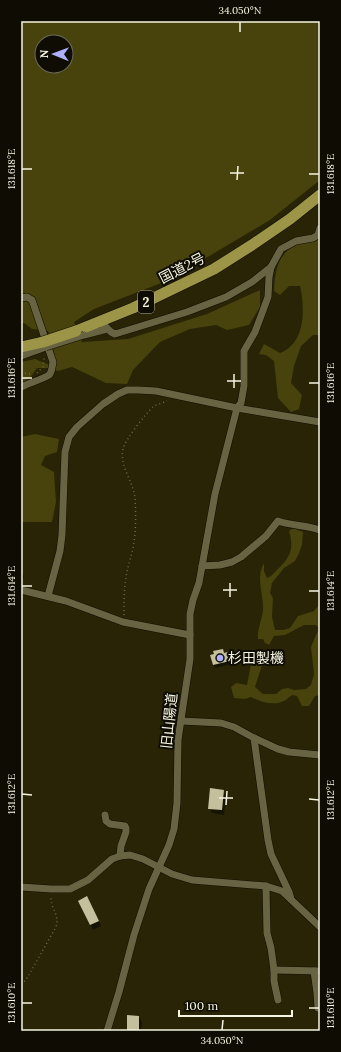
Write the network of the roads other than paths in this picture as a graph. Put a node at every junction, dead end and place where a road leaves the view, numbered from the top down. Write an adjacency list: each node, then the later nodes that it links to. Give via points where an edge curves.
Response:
1 (320, 195): 5 (highway, 国道2号 / 2, via 290,219 214,269)
2 (320, 228): 3 (street, via 318,235 313,238 296,241 281,249)
3 (271, 267): 5 (street, via 226,297 187,312 115,334); 10 (street, 旧山陽道, via 268,297 255,332 244,351 244,386 241,403)
4 (21, 298): 7 (street, via 27,297 32,300)
5 (104, 325): 7 (highway, 国道2号 / 2, bridge)
6 (21, 347): 7 (highway, 国道2号 / 2)
7 (46, 347): 8 (street); 9 (street, via 53,362 52,370 48,375)
8 (21, 356)
9 (21, 387)
10 (237, 408): 11 (street); 13 (street, 旧山陽道, via 215,494); 15 (street, via 156,391 127,390 103,404 77,427 69,437 65,452 62,535)
11 (320, 422)
12 (320, 530): 13 (street, via 278,521 266,536 241,557 220,565)
13 (202, 566): 16 (street, 旧山陽道, via 190,614)
14 (21, 590): 15 (street)
15 (48, 596): 16 (street, via 123,622)
16 (190, 635): 17 (street, 旧山陽道, via 190,659)
17 (181, 721): 18 (street, via 221,723); 22 (street, 旧山陽道, via 174,829)
18 (254, 738): 19 (street, via 278,749); 25 (street, via 268,840)
19 (320, 755)
20 (106, 815): 21 (street, via 106,821 110,824 126,828)
21 (120, 856): 22 (street, via 130,855 143,859); 24 (street, via 112,859 88,880 70,889)
22 (159, 868): 23 (street, via 192,880); 31 (street, 旧山陽道, via 149,889 134,935)
23 (266, 886): 25 (street, via 282,891); 27 (street, via 267,933)
24 (21, 887)
25 (291, 898): 26 (street)
26 (320, 927)
27 (274, 970): 28 (street); 29 (street)
28 (317, 971): 30 (street)
29 (278, 1000)
30 (318, 1008)
31 (107, 1031)

